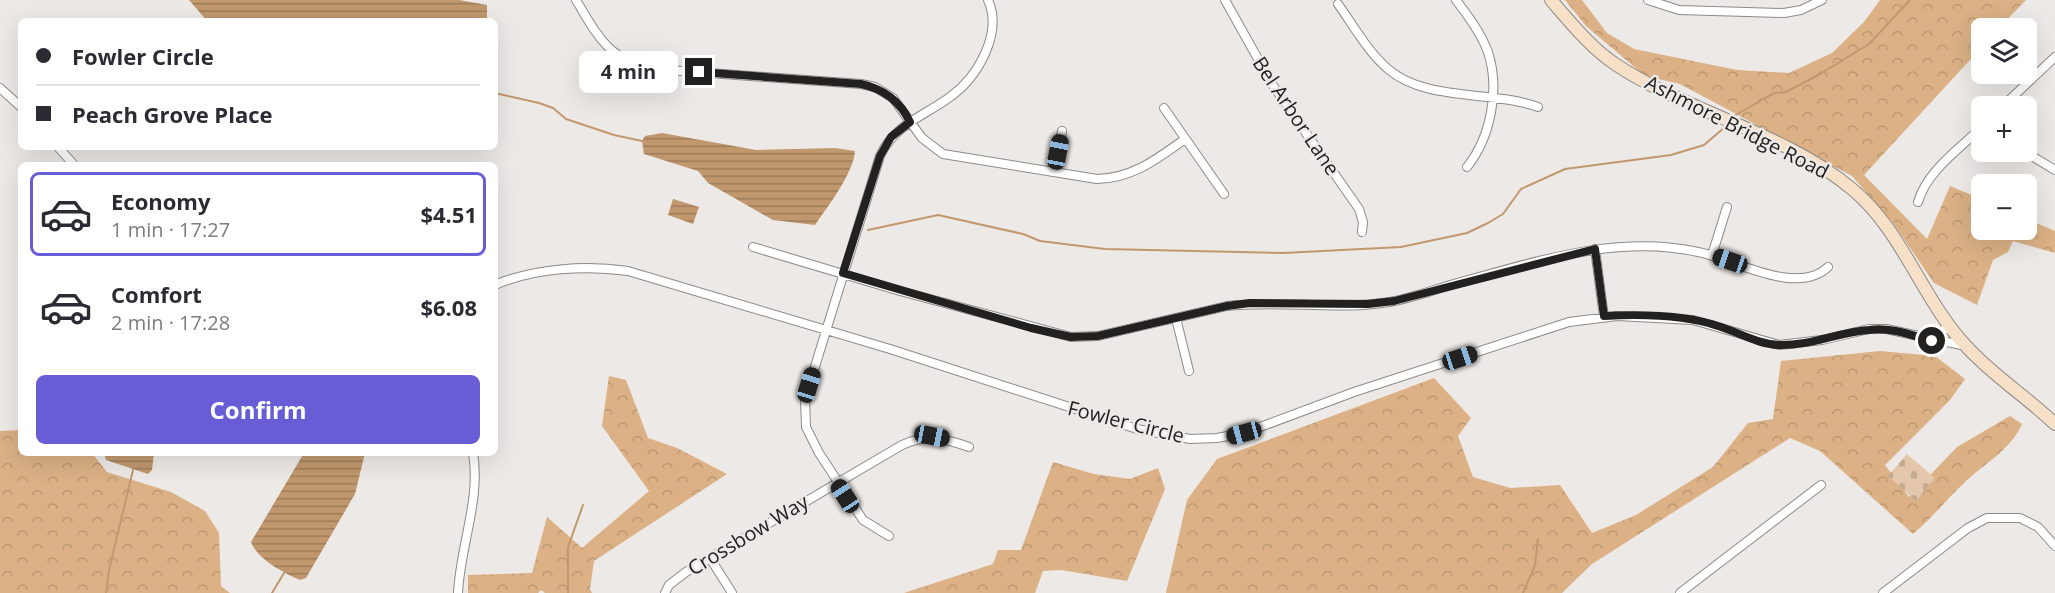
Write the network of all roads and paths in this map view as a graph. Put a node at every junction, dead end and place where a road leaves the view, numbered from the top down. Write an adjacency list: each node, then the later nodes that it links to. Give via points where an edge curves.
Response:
1 (576, 0): 16 (street, via 599,38 630,63 653,69 861,84 893,98)
2 (988, 0): 16 (street, via 994,14 993,35 972,74 949,98)
3 (1225, 0): 29 (street, Bel Arbor Lane, via 1272,84 1359,209)
4 (1456, 0): 11 (street, via 1487,51)
5 (1551, 0): 38 (main road, Ashmore Bridge Road, via 1596,49 1629,73 1780,145 1851,188 1890,228)
6 (1648, 0): 7 (street, via 1679,10 1784,13)
7 (1822, 0)
8 (1338, 3): 11 (street, via 1378,60 1398,76 1429,89)
9 (2055, 57): 12 (street)
10 (0, 88): 13 (street)
11 (1492, 96): 14 (street); 23 (street, via 1485,136)
12 (2014, 96)
13 (18, 104)
14 (1538, 107)
15 (1164, 108): 19 (street)
16 (910, 122): 25 (street, via 922,138 943,154); 34 (street, via 891,137 880,156)
17 (1062, 131): 25 (street)
18 (1971, 138): 27 (street, via 1930,177)
19 (1185, 139): 25 (street, via 1128,175 1097,179); 26 (street)
20 (60, 150): 22 (street)
21 (2037, 159): 24 (street)
22 (71, 162)
23 (1467, 167)
24 (2055, 170)
25 (1053, 172)
26 (1224, 194)
27 (1918, 202)
28 (1727, 207): 32 (street)
29 (1362, 232)
30 (753, 247): 34 (street)
31 (1595, 249): 32 (street, via 1649,245); 36 (street); 37 (street, via 1394,301 1250,303)
32 (1712, 255): 33 (street, via 1782,277 1814,277)
33 (1828, 267)
34 (843, 273): 37 (street, via 1071,337 1098,336); 39 (street)
35 (498, 284): 39 (street, Fowler Circle, via 552,272 614,269)
36 (1604, 316): 39 (street, Fowler Circle, via 1569,322 1354,392 1244,433 1204,439 1137,429); 40 (street, Fowler Circle, via 1694,320 1779,345 1876,329)
37 (1176, 318): 42 (street)
38 (1948, 322): 40 (street); 41 (main road, Ashmore Bridge Road)
39 (825, 330): 46 (street, via 804,413 811,440)
40 (1932, 341): 41 (street, Fowler Circle)
41 (1966, 346): 43 (main road, Ashmore Bridge Road)
42 (1189, 371)
43 (2055, 424)
44 (969, 447): 46 (street, Crossbow Way, via 932,436 917,438)
45 (473, 456): 51 (street, via 475,486 462,547)
46 (837, 483): 48 (street, via 863,520); 50 (street, Crossbow Way)
47 (1821, 485): 54 (street)
48 (889, 536)
49 (2055, 546): 55 (street, via 2038,527 2020,518 1987,518 1968,528)
50 (710, 558): 52 (street, Crossbow Way, via 675,580); 53 (street)
51 (458, 593)
52 (665, 593)
53 (732, 593)
54 (1680, 593)
55 (1883, 593)

